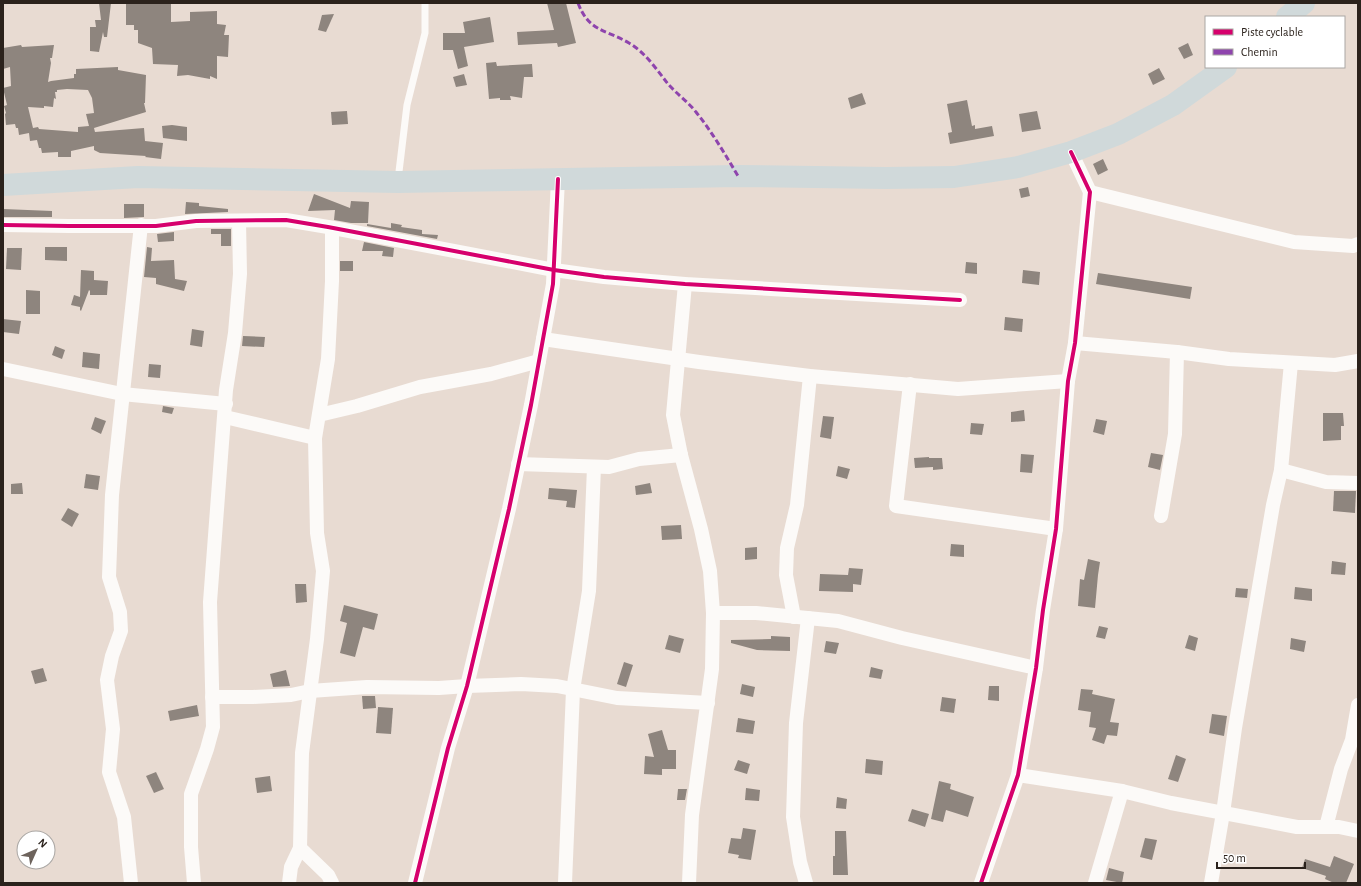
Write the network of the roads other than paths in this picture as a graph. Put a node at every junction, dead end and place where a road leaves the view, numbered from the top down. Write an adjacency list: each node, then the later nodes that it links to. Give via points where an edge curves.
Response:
1 (425, 3): 7 (lane, via 425,33 407,105)
2 (1304, 3): 3 (highway)
3 (1288, 16)
4 (1225, 68): 5 (highway, via 1174,105 1118,134)
5 (1071, 152): 6 (highway, via 1018,167 954,177 738,176); 9 (street)
6 (558, 179): 7 (highway); 15 (street)
7 (398, 182): 8 (highway, via 138,177)
8 (3, 185)
9 (1090, 192): 14 (street, via 1294,242 1353,246); 19 (street)
10 (239, 221): 12 (street); 13 (street, via 286,220); 30 (street, via 240,274)
11 (3, 224): 12 (street)
12 (142, 225): 29 (street)
13 (332, 229): 15 (street); 31 (street, via 328,359)
14 (1358, 244)
15 (554, 270): 16 (street); 18 (street)
16 (685, 284): 17 (street); 21 (street)
17 (960, 300)
18 (543, 339): 21 (street); 22 (street)
19 (1075, 342): 20 (street); 27 (street)
20 (1177, 352): 24 (street, via 1229,359); 38 (street, via 1175,434)
21 (677, 359): 26 (street); 33 (street, via 673,415)
22 (539, 361): 31 (street, via 491,374 420,387); 34 (street)
23 (1358, 361): 24 (street, via 1335,365)
24 (1291, 362): 36 (street)
25 (3, 369): 29 (street)
26 (810, 376): 28 (street); 41 (street, via 797,506 787,548 786,575)
27 (1068, 381): 28 (street, via 958,388); 39 (street)
28 (910, 384): 39 (street, via 896,506)
29 (122, 394): 30 (street); 56 (street, via 112,495 109,577 120,612 121,631 107,680 113,729 109,772 124,817)
30 (225, 410): 32 (street); 47 (street, via 210,602)
31 (319, 415): 32 (street)
32 (315, 438): 46 (street, via 317,533 323,571)
33 (681, 455): 35 (street, via 639,459 609,467); 40 (street, via 710,571)
34 (518, 464): 35 (street); 44 (street)
35 (594, 467): 45 (street, via 590,591)
36 (1281, 470): 37 (street, via 1326,482); 52 (street, via 1235,728)
37 (1358, 483)
38 (1161, 516)
39 (1056, 529): 43 (street, via 1042,610)
40 (713, 613): 41 (street, via 756,613); 48 (street, via 712,669)
41 (794, 617): 42 (street)
42 (808, 618): 43 (street, via 838,621); 63 (street, via 796,724 793,817)
43 (1036, 668): 50 (street)
44 (467, 686): 45 (street, via 521,684 556,686); 46 (street, via 367,687); 60 (street, via 448,748)
45 (573, 690): 48 (street, via 617,698); 61 (street)
46 (310, 691): 47 (street, via 291,695); 55 (street, via 302,753)
47 (212, 697): 57 (street, via 213,727 191,794)
48 (708, 702): 62 (street, via 692,815)
49 (1358, 705): 53 (street, via 1352,740)
50 (1018, 775): 51 (street); 64 (street)
51 (1122, 791): 52 (street); 65 (street)
52 (1223, 813): 53 (street, via 1296,827); 66 (street)
53 (1326, 827): 54 (street)
54 (1358, 831)
55 (300, 848): 58 (street, via 291,867); 59 (street, via 328,875)
56 (131, 883)
57 (194, 883)
58 (289, 883)
59 (332, 883)
60 (415, 883)
61 (565, 883)
62 (689, 883)
63 (806, 883)
64 (981, 883)
65 (1095, 883)
66 (1211, 883)

